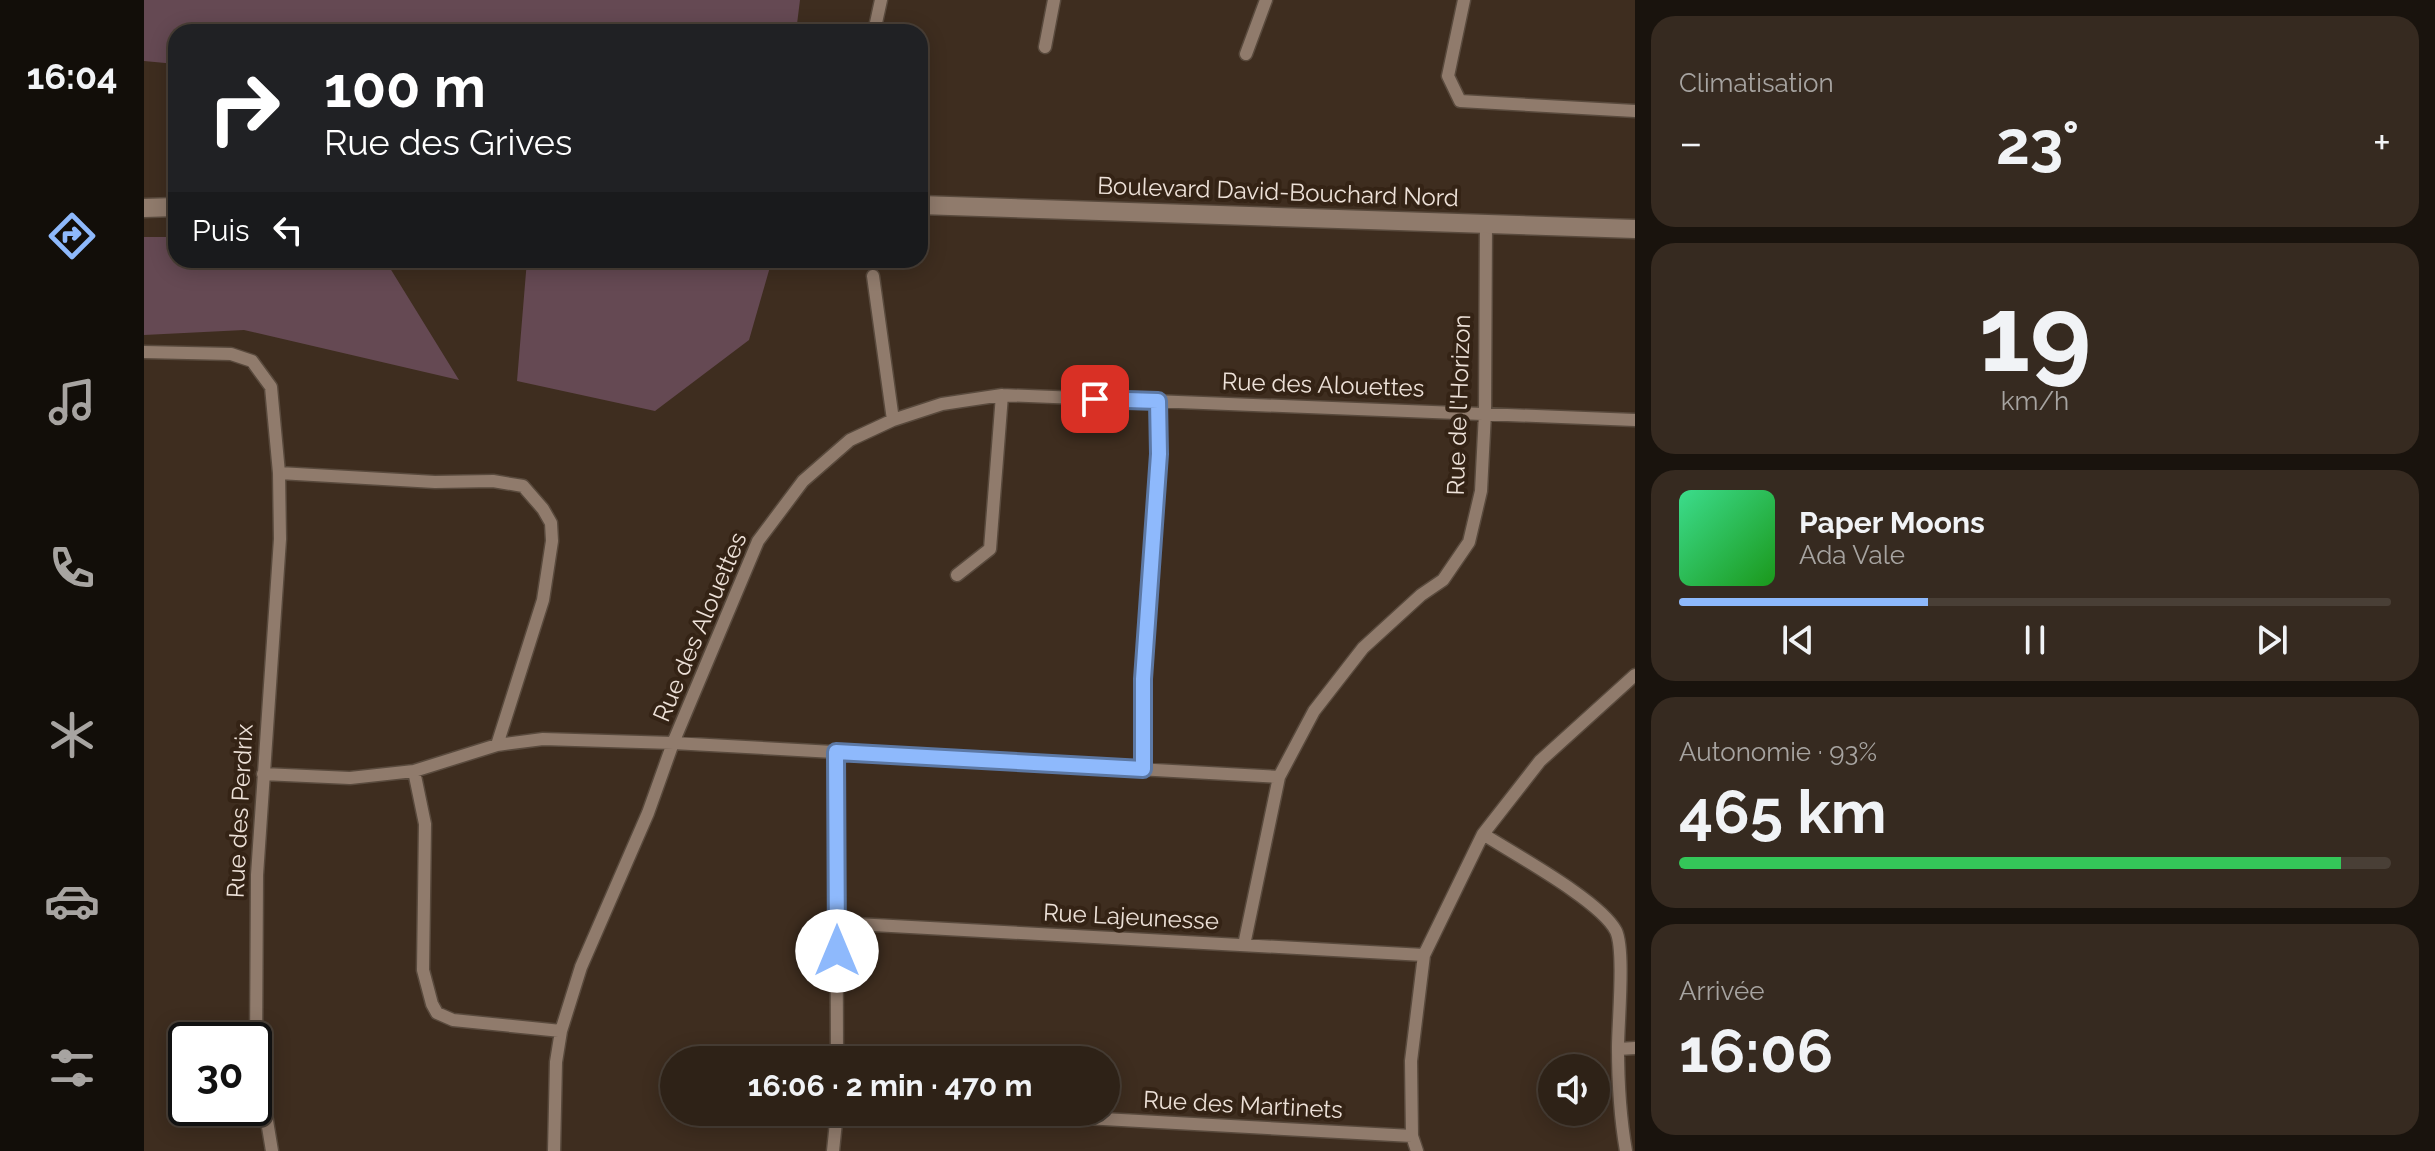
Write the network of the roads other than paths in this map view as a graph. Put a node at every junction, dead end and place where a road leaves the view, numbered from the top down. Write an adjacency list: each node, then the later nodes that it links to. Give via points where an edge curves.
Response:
1 (881, 0): 5 (street)
2 (1054, 0): 6 (street)
3 (1266, 0): 7 (street)
4 (1464, 0): 8 (street, via 1448,76 1460,101)
5 (876, 24)
6 (1045, 47)
7 (1246, 54)
8 (1635, 111)
9 (928, 205): 12 (street, Boulevard David-Bouchard Nord)
10 (168, 207): 11 (street)
11 (144, 208)
12 (1486, 223): 13 (street, Boulevard David-Bouchard Nord); 18 (street, Rue de l'Horizon)
13 (1635, 229)
14 (873, 276): 19 (street)
15 (144, 352): 21 (street, Rue des Perdrix, via 231,354 252,361 271,387)
16 (1002, 395): 17 (street, Rue des Alouettes); 19 (street, Rue des Alouettes, via 942,404); 22 (street, via 990,549)
17 (1158, 401): 18 (street, Rue des Alouettes); 27 (street)
18 (1485, 413): 20 (street, Rue des Alouettes); 30 (street, Rue de l'Horizon, via 1481,491 1469,542 1443,580 1363,648 1314,711)
19 (893, 420): 24 (street, Rue des Alouettes, via 850,440 803,481 758,541)
20 (1635, 420)
21 (279, 473): 25 (street, via 493,481 523,486 543,509 552,541 543,600); 29 (street, Rue des Perdrix, via 280,539)
22 (957, 575)
23 (1635, 675): 31 (street, via 1540,761)
24 (673, 743): 25 (street, via 543,739); 26 (street); 35 (street, Rue des Alouettes, via 581,967)
25 (497, 745): 28 (street)
26 (836, 752): 27 (street); 32 (street)
27 (1143, 769): 30 (street)
28 (414, 771): 29 (street, via 350,778); 35 (street, via 425,824 423,970 437,1013 453,1020)
29 (263, 774): 42 (street, Rue des Perdrix, via 256,1054)
30 (1279, 777): 33 (street, Rue de l'Horizon)
31 (1483, 834): 34 (street); 38 (street, via 1587,900 1616,932)
32 (837, 923): 33 (street, Rue Lajeunesse); 36 (street)
33 (1244, 945): 34 (street, Rue Lajeunesse)
34 (1424, 955): 41 (street, via 1411,1061)
35 (561, 1031): 43 (street, Rue des Alouettes)
36 (837, 1046)
37 (1635, 1048): 38 (street)
38 (1618, 1049): 46 (street)
39 (1120, 1120): 41 (street, Rue des Martinets)
40 (836, 1126): 44 (street)
41 (1412, 1136): 45 (street)
42 (272, 1151)
43 (554, 1151)
44 (833, 1151)
45 (1417, 1151)
46 (1626, 1151)

